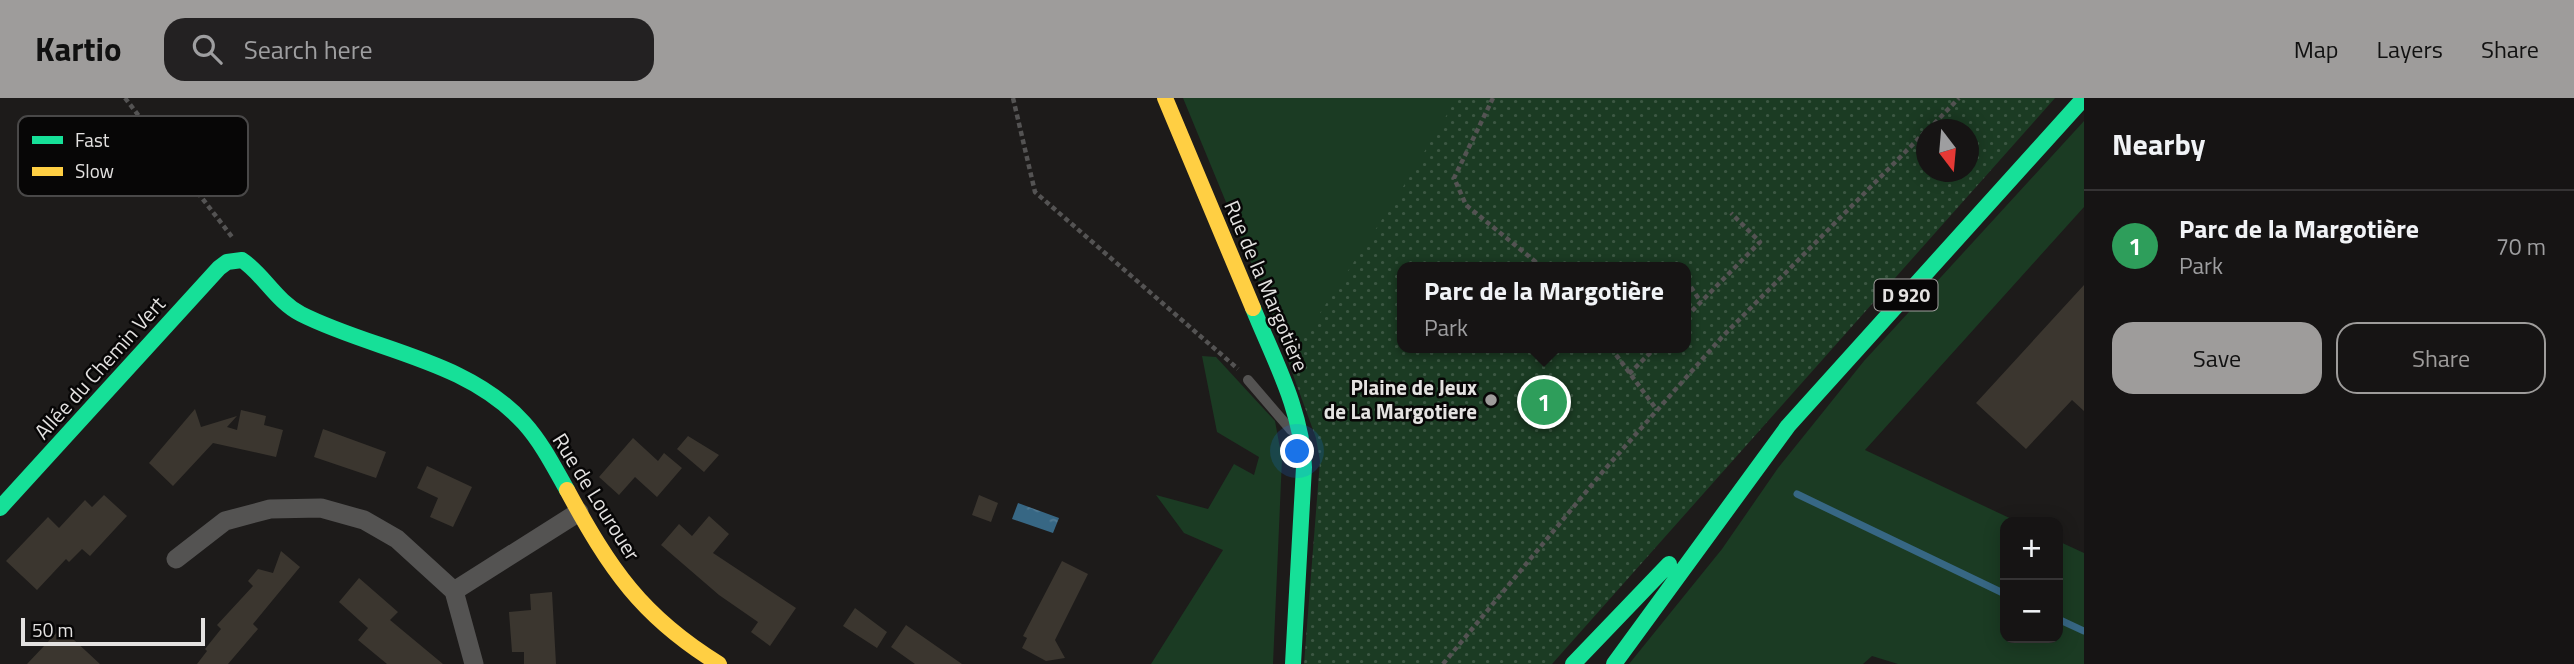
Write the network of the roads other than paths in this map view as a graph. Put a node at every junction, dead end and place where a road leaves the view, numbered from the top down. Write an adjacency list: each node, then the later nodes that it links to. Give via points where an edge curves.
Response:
1 (1165, 98): 5 (street, Rue de la Margotière, via 1293,407)
2 (2084, 98): 6 (street, D 920, via 1788,426)
3 (236, 260): 7 (street, Allée du Chemin Vert, via 219,268); 8 (street, Rue de Lourouer, via 249,264 290,307 338,331 457,373 484,388 527,427)
4 (1248, 380): 5 (lane)
5 (1303, 444): 13 (street, Rue de la Margotière)
6 (1735, 496): 14 (street, D 920); 15 (street, D 920)
7 (0, 508)
8 (579, 512): 10 (street); 12 (street, Rue de Lourouer, via 647,610 690,647)
9 (176, 559): 10 (street, via 225,521 270,509 321,508 363,520 397,539)
10 (454, 591): 11 (street)
11 (474, 664)
12 (719, 664)
13 (1293, 664)
14 (1573, 664)
15 (1614, 664)

